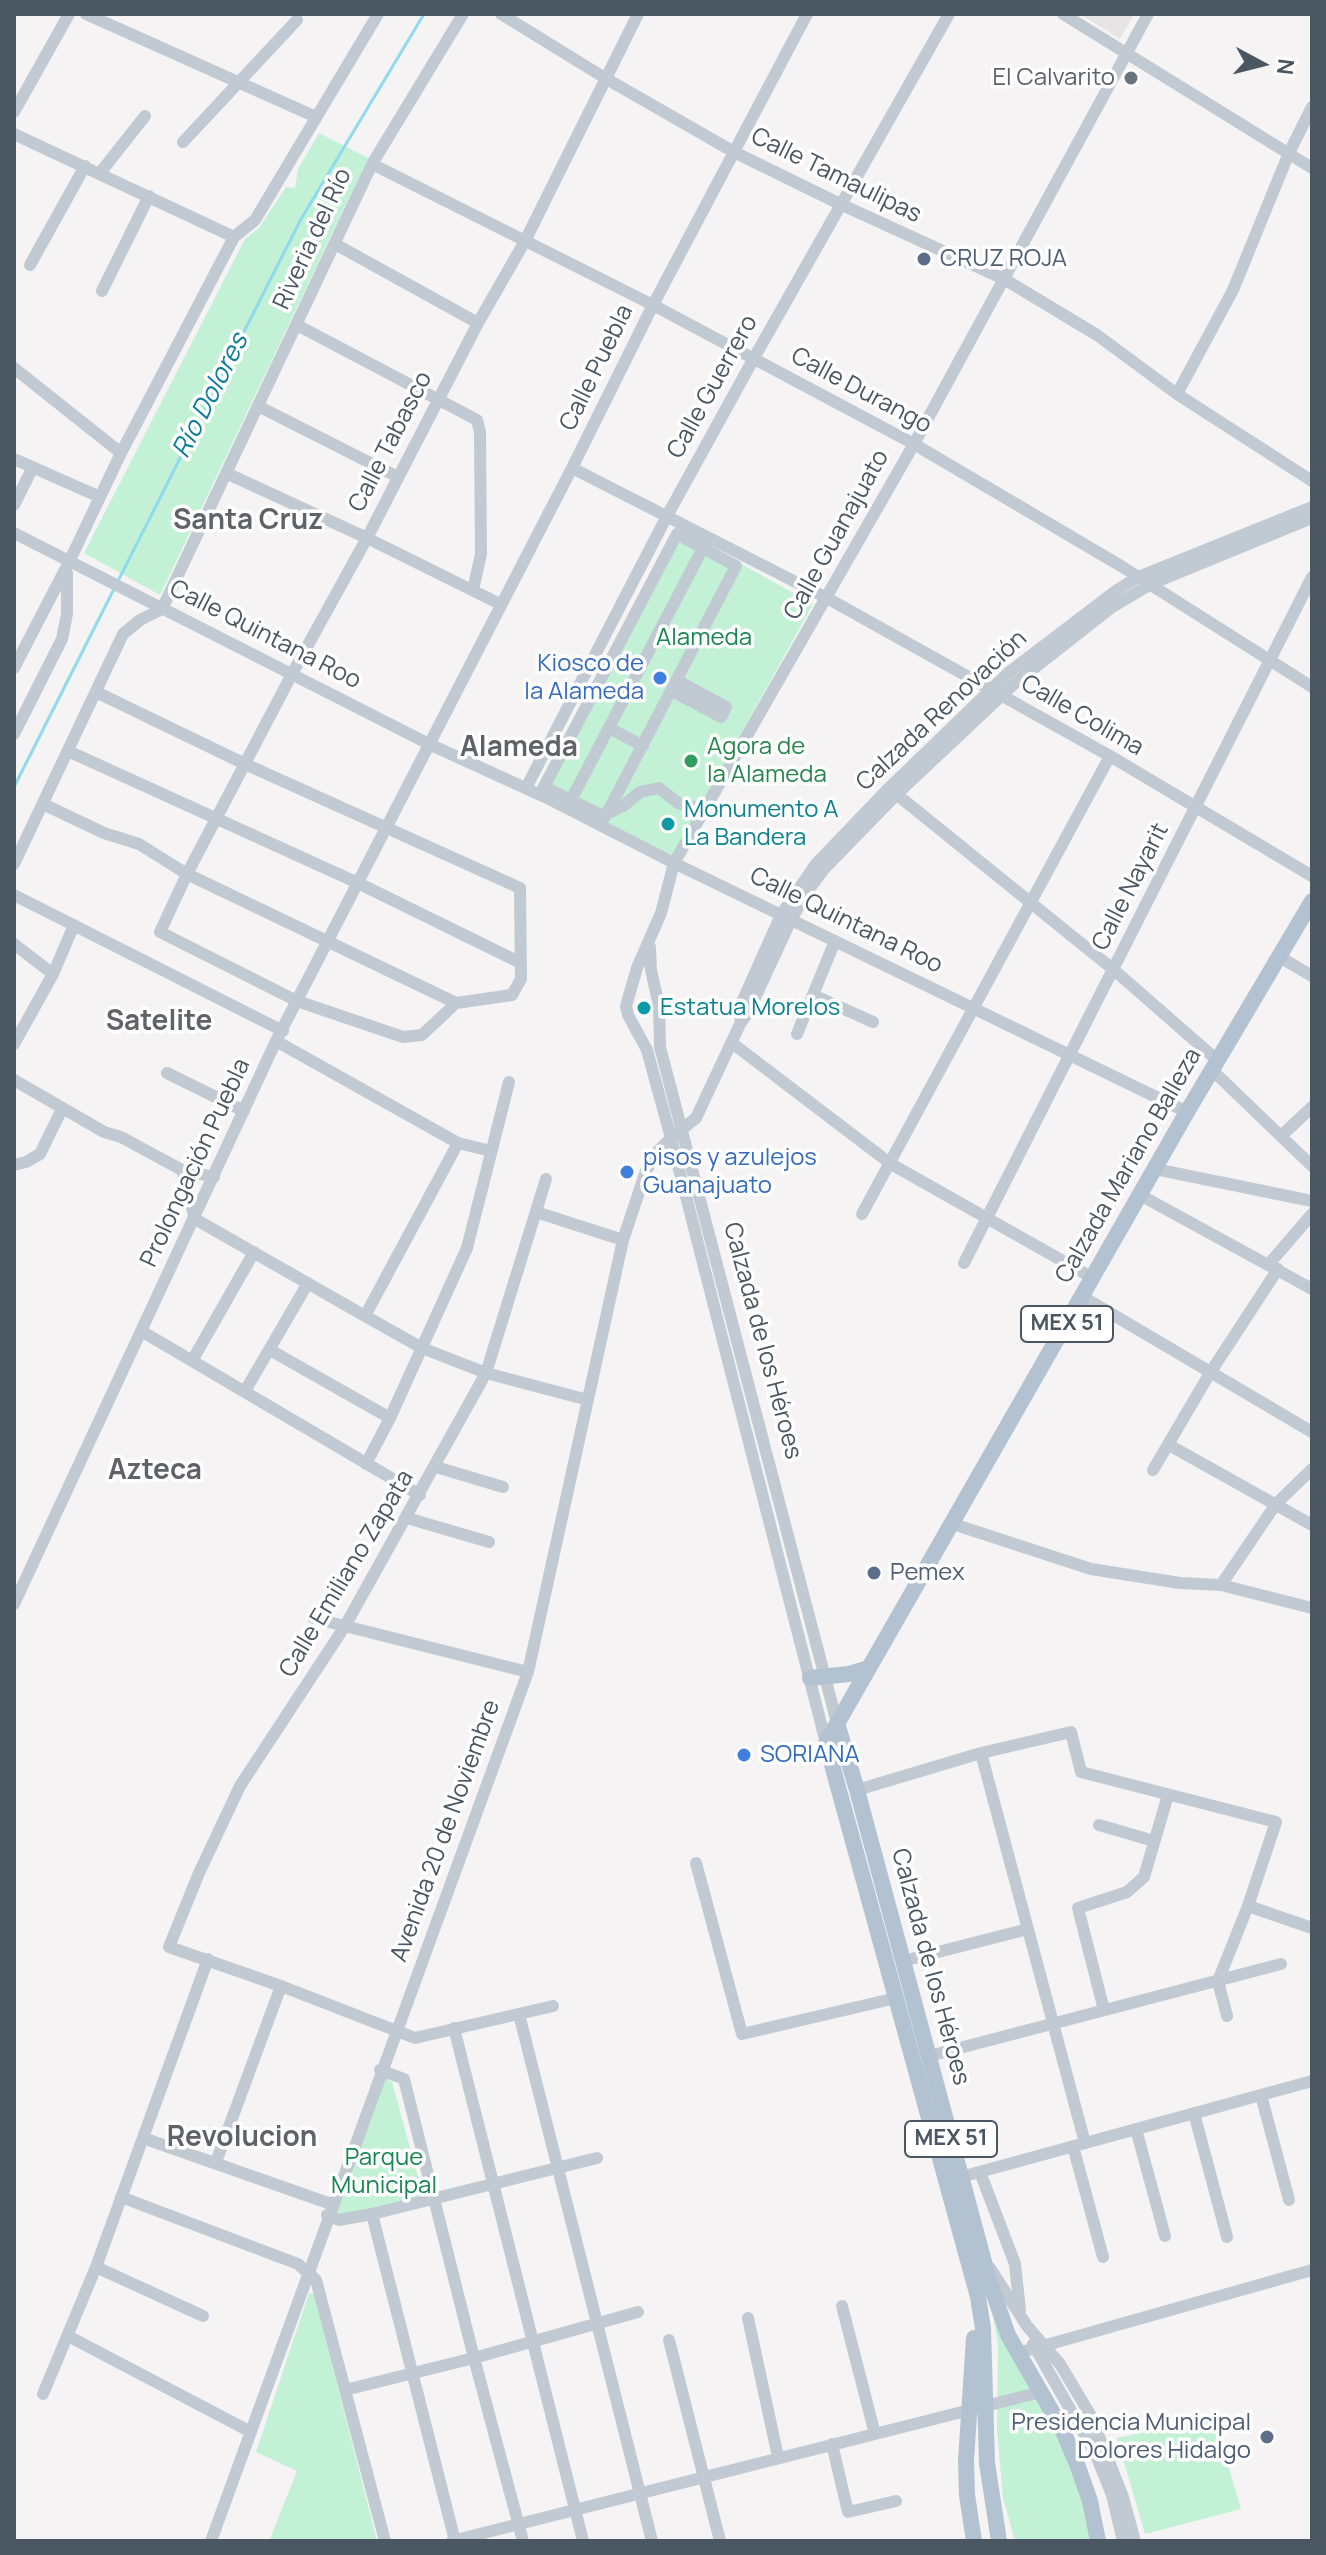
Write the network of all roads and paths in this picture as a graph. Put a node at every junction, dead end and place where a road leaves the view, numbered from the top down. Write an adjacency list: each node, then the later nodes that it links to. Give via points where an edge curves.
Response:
1 (69, 14): 16 (street)
2 (86, 14): 14 (street)
3 (378, 14): 18 (street)
4 (463, 14): 23 (street, Riveria del Río)
5 (501, 14): 13 (street, Calle Tamaulipas)
6 (638, 14): 13 (street, Calle Tabasco)
7 (807, 14): 21 (street, Calle Puebla)
8 (949, 14): 28 (street, Calle Guerrero)
9 (1063, 14): 12 (street)
10 (1148, 14): 12 (street, Calle Guanajuato)
11 (297, 20): 14 (street)
12 (1126, 51): 22 (street); 33 (street, Calle Guanajuato)
13 (605, 78): 21 (street, Calle Tamaulipas); 30 (street, Calle Tabasco)
14 (239, 82): 18 (street); 20 (street)
15 (1312, 107): 22 (street)
16 (14, 112)
17 (145, 116): 26 (street)
18 (316, 117): 29 (street, via 255,220)
19 (14, 134): 24 (street)
20 (183, 142)
21 (734, 152): 28 (street, Calle Tamaulipas); 35 (street, Calle Puebla)
22 (1289, 153): 25 (street); 40 (street, via 1233,290)
23 (372, 164): 30 (street, Calle Durango); 31 (street, Riveria del Río)
24 (85, 166): 26 (street); 32 (street)
25 (1312, 168)
26 (100, 173): 27 (street)
27 (149, 196): 29 (street); 34 (street)
28 (840, 204): 33 (street, Calle Tamaulipas); 38 (street, Calle Guerrero)
29 (234, 237): 44 (street)
30 (525, 241): 35 (street, Calle Durango); 36 (street, Calle Tabasco)
31 (335, 244): 36 (street); 37 (street, Riveria del Río)
32 (30, 265)
33 (1004, 279): 40 (street, Calle Tamaulipas, via 1097,335); 43 (street, Calle Guanajuato)
34 (102, 291)
35 (653, 305): 38 (street, Calle Durango); 47 (street, Calle Puebla)
36 (478, 323): 41 (street, Calle Tabasco)
37 (297, 325): 41 (street); 42 (street, Riveria del Río)
38 (754, 358): 43 (street, Calle Durango); 54 (street, Calle Guerrero)
39 (14, 368): 44 (street)
40 (1177, 394): 50 (street, Calle Tamaulipas)
41 (438, 397): 49 (street, Calle Tabasco); 63 (street, via 477,420 480,432 481,554)
42 (258, 406): 48 (street, Riveria del Río); 49 (street)
43 (914, 444): 60 (street, Calle Durango); 64 (street, Calle Guanajuato)
44 (121, 453): 51 (street)
45 (14, 459): 46 (street)
46 (33, 467): 51 (street); 52 (street)
47 (572, 468): 54 (street, Calle Colima); 65 (street, Calle Puebla)
48 (226, 473): 57 (street); 66 (street, Riveria del Río)
49 (398, 477): 57 (street, Calle Tabasco)
50 (1312, 481)
51 (100, 497): 59 (street)
52 (14, 505)
53 (1312, 507): 60 (street, Calzada Renovación)
54 (667, 516): 58 (street, Calle Colima); 81 (street, Calle Guerrero)
55 (1312, 518): 62 (street, Calzada Renovación)
56 (14, 533): 59 (street, Calle Quintana Roo)
57 (367, 538): 63 (street); 69 (street, Calle Tabasco)
58 (706, 543): 64 (street, Calle Colima); 73 (street); 76 (street, via 736,566); 84 (street, via 677,534 544,787)
59 (69, 562): 66 (street, Calle Quintana Roo); 68 (street); 74 (street, via 62,639)
60 (1138, 577): 62 (street, Calle Durango); 72 (street, Calzada Renovación, via 1068,627)
61 (1312, 577): 67 (street, Calle Nayarit)
62 (1151, 584): 67 (street, Calle Durango); 72 (street, Calzada Renovación)
63 (473, 590): 65 (street)
64 (827, 598): 72 (street, Calle Colima); 87 (street, Calle Guanajuato)
65 (500, 604): 75 (street, Calle Puebla)
66 (162, 609): 69 (street, Calle Quintana Roo); 71 (street, via 123,634)
67 (1270, 662): 70 (street, Calle Durango); 86 (street, Calle Nayarit)
68 (14, 668)
69 (292, 674): 75 (street, Calle Quintana Roo); 79 (street, Calle Tabasco)
70 (1312, 687)
71 (96, 692): 77 (street); 79 (street)
72 (996, 692): 78 (street, Calle Colima); 82 (street, Calzada Renovación)
73 (609, 728): 76 (street); 84 (street)
74 (14, 734)
75 (429, 744): 81 (street, Calle Quintana Roo); 90 (street, Prolongación Puebla)
76 (643, 746): 80 (street)
77 (68, 751): 85 (street); 89 (street)
78 (1110, 756): 86 (street, Calle Colima); 98 (street)
79 (245, 764): 89 (street, Calle Tabasco); 90 (street)
80 (629, 774): 83 (street); 88 (street)
81 (526, 788): 91 (street, Calle Quintana Roo)
82 (892, 791): 98 (street); 99 (street, Calzada Renovación, via 816,864)
83 (632, 797): 87 (street, via 659,788 678,803); 88 (street)
84 (571, 800): 88 (street)
85 (43, 804): 92 (street); 93 (street, via 139,844)
86 (1196, 808): 94 (street, Calle Colima); 107 (street, Calle Nayarit)
87 (705, 810): 91 (street, Calle Guanajuato)
88 (607, 814)
89 (216, 820): 93 (street, Calle Tabasco); 95 (street)
90 (387, 827): 95 (street, Prolongación Puebla); 106 (street, via 520,888)
91 (674, 863): 99 (street, Calle Quintana Roo); 104 (street, Calle Guanajuato)
92 (14, 864)
93 (187, 874): 102 (street); 113 (street, Calle Tabasco, via 160,932)
94 (1312, 876)
95 (358, 883): 102 (street, Prolongación Puebla); 106 (street)
96 (14, 895): 100 (street)
97 (1311, 900): 105 (main road, Calzada Mariano Balleza / MEX 51)
98 (1031, 904): 107 (street); 115 (street)
99 (786, 918): 101 (street, Calle Quintana Roo); 121 (street, Calzada Renovación, via 739,1009 741,1022)
100 (74, 925): 108 (street); 120 (street)
101 (835, 941): 110 (street); 115 (street, Calle Quintana Roo)
102 (328, 942): 113 (street, Prolongación Puebla); 114 (street)
103 (14, 944): 108 (street)
104 (650, 944): 111 (street, Calzada de los Héroes); 112 (street, Calzada de los Héroes)
105 (1278, 956): 109 (street); 124 (main road, Calzada Mariano Balleza / MEX 51)
106 (519, 962): 114 (street, via 521,979 512,995)
107 (1114, 970): 123 (street, Calle Nayarit); 124 (street)
108 (53, 974): 122 (street)
109 (1312, 976)
110 (813, 995): 118 (street); 119 (street)
111 (629, 996): 112 (street, via 649,990); 117 (street, Calzada de los Héroes)
112 (657, 998): 116 (street, Calzada de los Héroes)
113 (297, 1001): 114 (street, via 403,1037 422,1035); 120 (street, Prolongación Puebla)
114 (456, 1003)
115 (975, 1008): 123 (street, Calle Quintana Roo); 137 (street)
116 (658, 1016): 117 (street, via 650,1023); 132 (street, Calzada de los Héroes, via 660,1047)
117 (630, 1020): 134 (street, Calzada de los Héroes, via 647,1050)
118 (873, 1022)
119 (797, 1034)
120 (280, 1036): 130 (street, Prolongación Puebla); 135 (street)
121 (732, 1043): 132 (street, Calzada Renovación, via 696,1118); 137 (street)
122 (14, 1044)
123 (1070, 1055): 131 (street, Calle Quintana Roo); 149 (street, Calle Nayarit)
124 (1214, 1065): 131 (main road, Calzada Mariano Balleza / MEX 51); 133 (street)
125 (167, 1073): 130 (street)
126 (14, 1080): 129 (street)
127 (509, 1082): 136 (street)
128 (1312, 1107): 133 (street)
129 (62, 1109): 138 (street, via 40,1154); 141 (street)
130 (244, 1111): 142 (street, Prolongación Puebla)
131 (1187, 1112): 140 (main road, Calzada Mariano Balleza / MEX 51)
132 (682, 1129): 134 (street, Avenida 20 de Noviembre); 189 (street, Calzada de los Héroes)
133 (1281, 1136): 139 (street)
134 (671, 1138): 151 (street, Avenida 20 de Noviembre, via 646,1171); 189 (street, Calzada de los Héroes)
135 (458, 1143): 136 (street); 159 (street)
136 (491, 1151): 161 (street, via 467,1248)
137 (891, 1164): 147 (street); 149 (street)
138 (14, 1165)
139 (1312, 1166)
140 (1155, 1169): 144 (main road, Calzada Mariano Balleza / MEX 51); 145 (street)
141 (182, 1170): 142 (street); 150 (street)
142 (214, 1177): 150 (street, Prolongación Puebla)
143 (546, 1179): 146 (street, Calle Emiliano Zapata)
144 (1140, 1195): 154 (street); 155 (main road, Calzada Mariano Balleza / MEX 51)
145 (1312, 1201)
146 (536, 1212): 151 (street); 164 (street, Calle Emiliano Zapata)
147 (862, 1214)
148 (1312, 1214): 154 (street)
149 (987, 1217): 153 (street, Calle Nayarit); 155 (street)
150 (195, 1219): 152 (street); 160 (street, Prolongación Puebla)
151 (623, 1240): 167 (street, Avenida 20 de Noviembre)
152 (254, 1252): 156 (street); 163 (street)
153 (964, 1263)
154 (1273, 1267): 157 (street); 165 (street)
155 (1093, 1278): 158 (main road, Calzada Mariano Balleza / MEX 51)
156 (308, 1283): 159 (street); 162 (street)
157 (1312, 1289)
158 (1083, 1297): 165 (street); 179 (main road, Calzada Mariano Balleza / MEX 51)
159 (365, 1316): 161 (street)
160 (143, 1332): 163 (street); 183 (street, Prolongación Puebla)
161 (422, 1348): 164 (street); 168 (street)
162 (270, 1350): 166 (street); 168 (street)
163 (192, 1361): 166 (street)
164 (486, 1373): 167 (street); 172 (street, Calle Emiliano Zapata)
165 (1210, 1373): 169 (street); 170 (street)
166 (245, 1391): 171 (street)
167 (588, 1400): 188 (street, Avenida 20 de Noviembre)
168 (390, 1418): 171 (street)
169 (1312, 1432)
170 (1169, 1445): 174 (street); 177 (street)
171 (366, 1464): 176 (street)
172 (436, 1467): 175 (street); 176 (street, Calle Emiliano Zapata)
173 (1312, 1469): 177 (street)
174 (1153, 1470)
175 (503, 1487)
176 (420, 1495): 178 (street, Calle Emiliano Zapata)
177 (1276, 1504): 180 (street); 182 (street)
178 (407, 1518): 181 (street); 186 (street, Calle Emiliano Zapata)
179 (953, 1524): 182 (street, via 1091,1569); 187 (main road, Calzada Mariano Balleza / MEX 51)
180 (1312, 1525)
181 (489, 1542)
182 (1221, 1585): 184 (street)
183 (14, 1604)
184 (1312, 1608)
185 (313, 1618): 186 (street)
186 (345, 1626): 188 (street); 201 (street, Calle Emiliano Zapata, via 240,1786 199,1873 169,1947)
187 (869, 1668): 189 (main road); 190 (main road, Calzada Mariano Balleza / MEX 51)
188 (528, 1672): 213 (street, Avenida 20 de Noviembre)
189 (817, 1677): 190 (street, Calzada de los Héroes); 191 (street, Calzada de los Héroes)
190 (837, 1723): 191 (main road, Calzada Mariano Balleza / MEX 51); 193 (main road, Calzada de los Héroes / MEX 51)
191 (826, 1743): 206 (main road, Calzada de los Héroes / MEX 51)
192 (981, 1753): 193 (street); 194 (street, via 1071,1732 1081,1772); 200 (street)
193 (857, 1790): 202 (main road, Calzada de los Héroes / MEX 51)
194 (1168, 1795): 196 (street); 198 (street, via 1276,1822)
195 (1099, 1825): 196 (street)
196 (1154, 1841): 208 (street, via 1144,1877 1127,1892 1078,1908)
197 (696, 1863): 206 (street, via 742,2034)
198 (1248, 1906): 199 (street); 204 (street)
199 (1312, 1928)
200 (1028, 1929): 202 (street); 211 (street)
201 (208, 1959): 205 (street); 220 (street)
202 (903, 1961): 214 (main road, Calzada de los Héroes / MEX 51)
203 (1281, 1964): 204 (street)
204 (1218, 1981): 208 (street); 210 (street)
205 (281, 1986): 213 (street); 223 (street)
206 (896, 1998): 240 (main road, Calzada de los Héroes / MEX 51)
207 (553, 2006): 209 (street)
208 (1104, 2010): 211 (street)
209 (519, 2014): 212 (street); 224 (street)
210 (1227, 2016)
211 (1053, 2023): 214 (street); 221 (street)
212 (454, 2028): 213 (street, via 415,2038); 227 (street)
213 (397, 2031): 215 (street, Avenida 20 de Noviembre)
214 (929, 2056): 226 (main road, Calzada de los Héroes / MEX 51)
215 (380, 2070): 229 (street, via 404,2079); 231 (street, Avenida 20 de Noviembre)
216 (1312, 2081): 217 (street)
217 (1261, 2095): 218 (street); 230 (street)
218 (1194, 2113): 219 (street); 234 (street)
219 (1136, 2129): 221 (street); 233 (street)
220 (143, 2138): 223 (street); 228 (street)
221 (1079, 2145): 225 (street); 236 (street)
222 (597, 2158): 224 (street)
223 (216, 2162): 231 (street)
224 (558, 2168): 227 (street); 246 (street)
225 (980, 2172): 226 (street); 245 (street, via 1015,2264)
226 (961, 2177): 235 (main road, Calzada de los Héroes / MEX 51)
227 (493, 2184): 229 (street); 248 (street)
228 (121, 2197): 237 (street); 238 (street)
229 (434, 2199): 232 (street); 252 (street)
230 (1289, 2200)
231 (329, 2210): 232 (street, via 339,2220); 238 (street, Avenida 20 de Noviembre)
232 (372, 2214): 253 (street)
233 (1165, 2236)
234 (1227, 2237)
235 (982, 2256): 245 (street); 251 (main road, Calzada de los Héroes / MEX 51)
236 (1103, 2257)
237 (96, 2267): 243 (street); 247 (street)
238 (308, 2270): 254 (street, via 316,2280); 260 (street, Avenida 20 de Noviembre)
239 (1312, 2270): 250 (street)
240 (978, 2297): 257 (main road, Calzada de los Héroes / MEX 51); 258 (main road)
241 (842, 2306): 261 (street)
242 (638, 2312): 246 (street)
243 (203, 2316)
244 (748, 2318): 263 (street)
245 (1024, 2321): 250 (street)
246 (597, 2323): 248 (street); 265 (street)
247 (68, 2336): 256 (street); 260 (street)
248 (532, 2340): 252 (street); 267 (street)
249 (669, 2340): 264 (street)
250 (1040, 2346): 251 (street); 259 (street, via 1060,2364)
251 (1018, 2353): 255 (main road, Calzada de los Héroes / MEX 51)
252 (474, 2358): 253 (street); 268 (street)
253 (412, 2372): 254 (street); 271 (street)
254 (345, 2390): 270 (street)
255 (1041, 2392): 257 (street); 278 (main road, Calzada de los Héroes / MEX 51, via 1077,2464)
256 (43, 2394)
257 (987, 2406): 258 (street); 277 (main road, Calzada de los Héroes / MEX 51, via 987,2463)
258 (969, 2410): 261 (street); 276 (main road, via 967,2495)
259 (1085, 2419): 279 (street); 280 (street, via 1119,2485)
260 (251, 2432): 269 (street, Avenida 20 de Noviembre)
261 (875, 2434): 262 (street)
262 (832, 2444): 263 (street); 266 (street, via 848,2512)
263 (778, 2457): 264 (street)
264 (703, 2477): 265 (street); 275 (street)
265 (639, 2494): 267 (street); 274 (street)
266 (896, 2501)
267 (575, 2511): 268 (street); 273 (street)
268 (519, 2525): 271 (street); 272 (street)
269 (211, 2541)
270 (385, 2541)
271 (454, 2541)
272 (523, 2541)
273 (583, 2541)
274 (652, 2541)
275 (720, 2541)
276 (974, 2541)
277 (999, 2541)
278 (1098, 2541)
279 (1123, 2541)
280 (1135, 2541)

